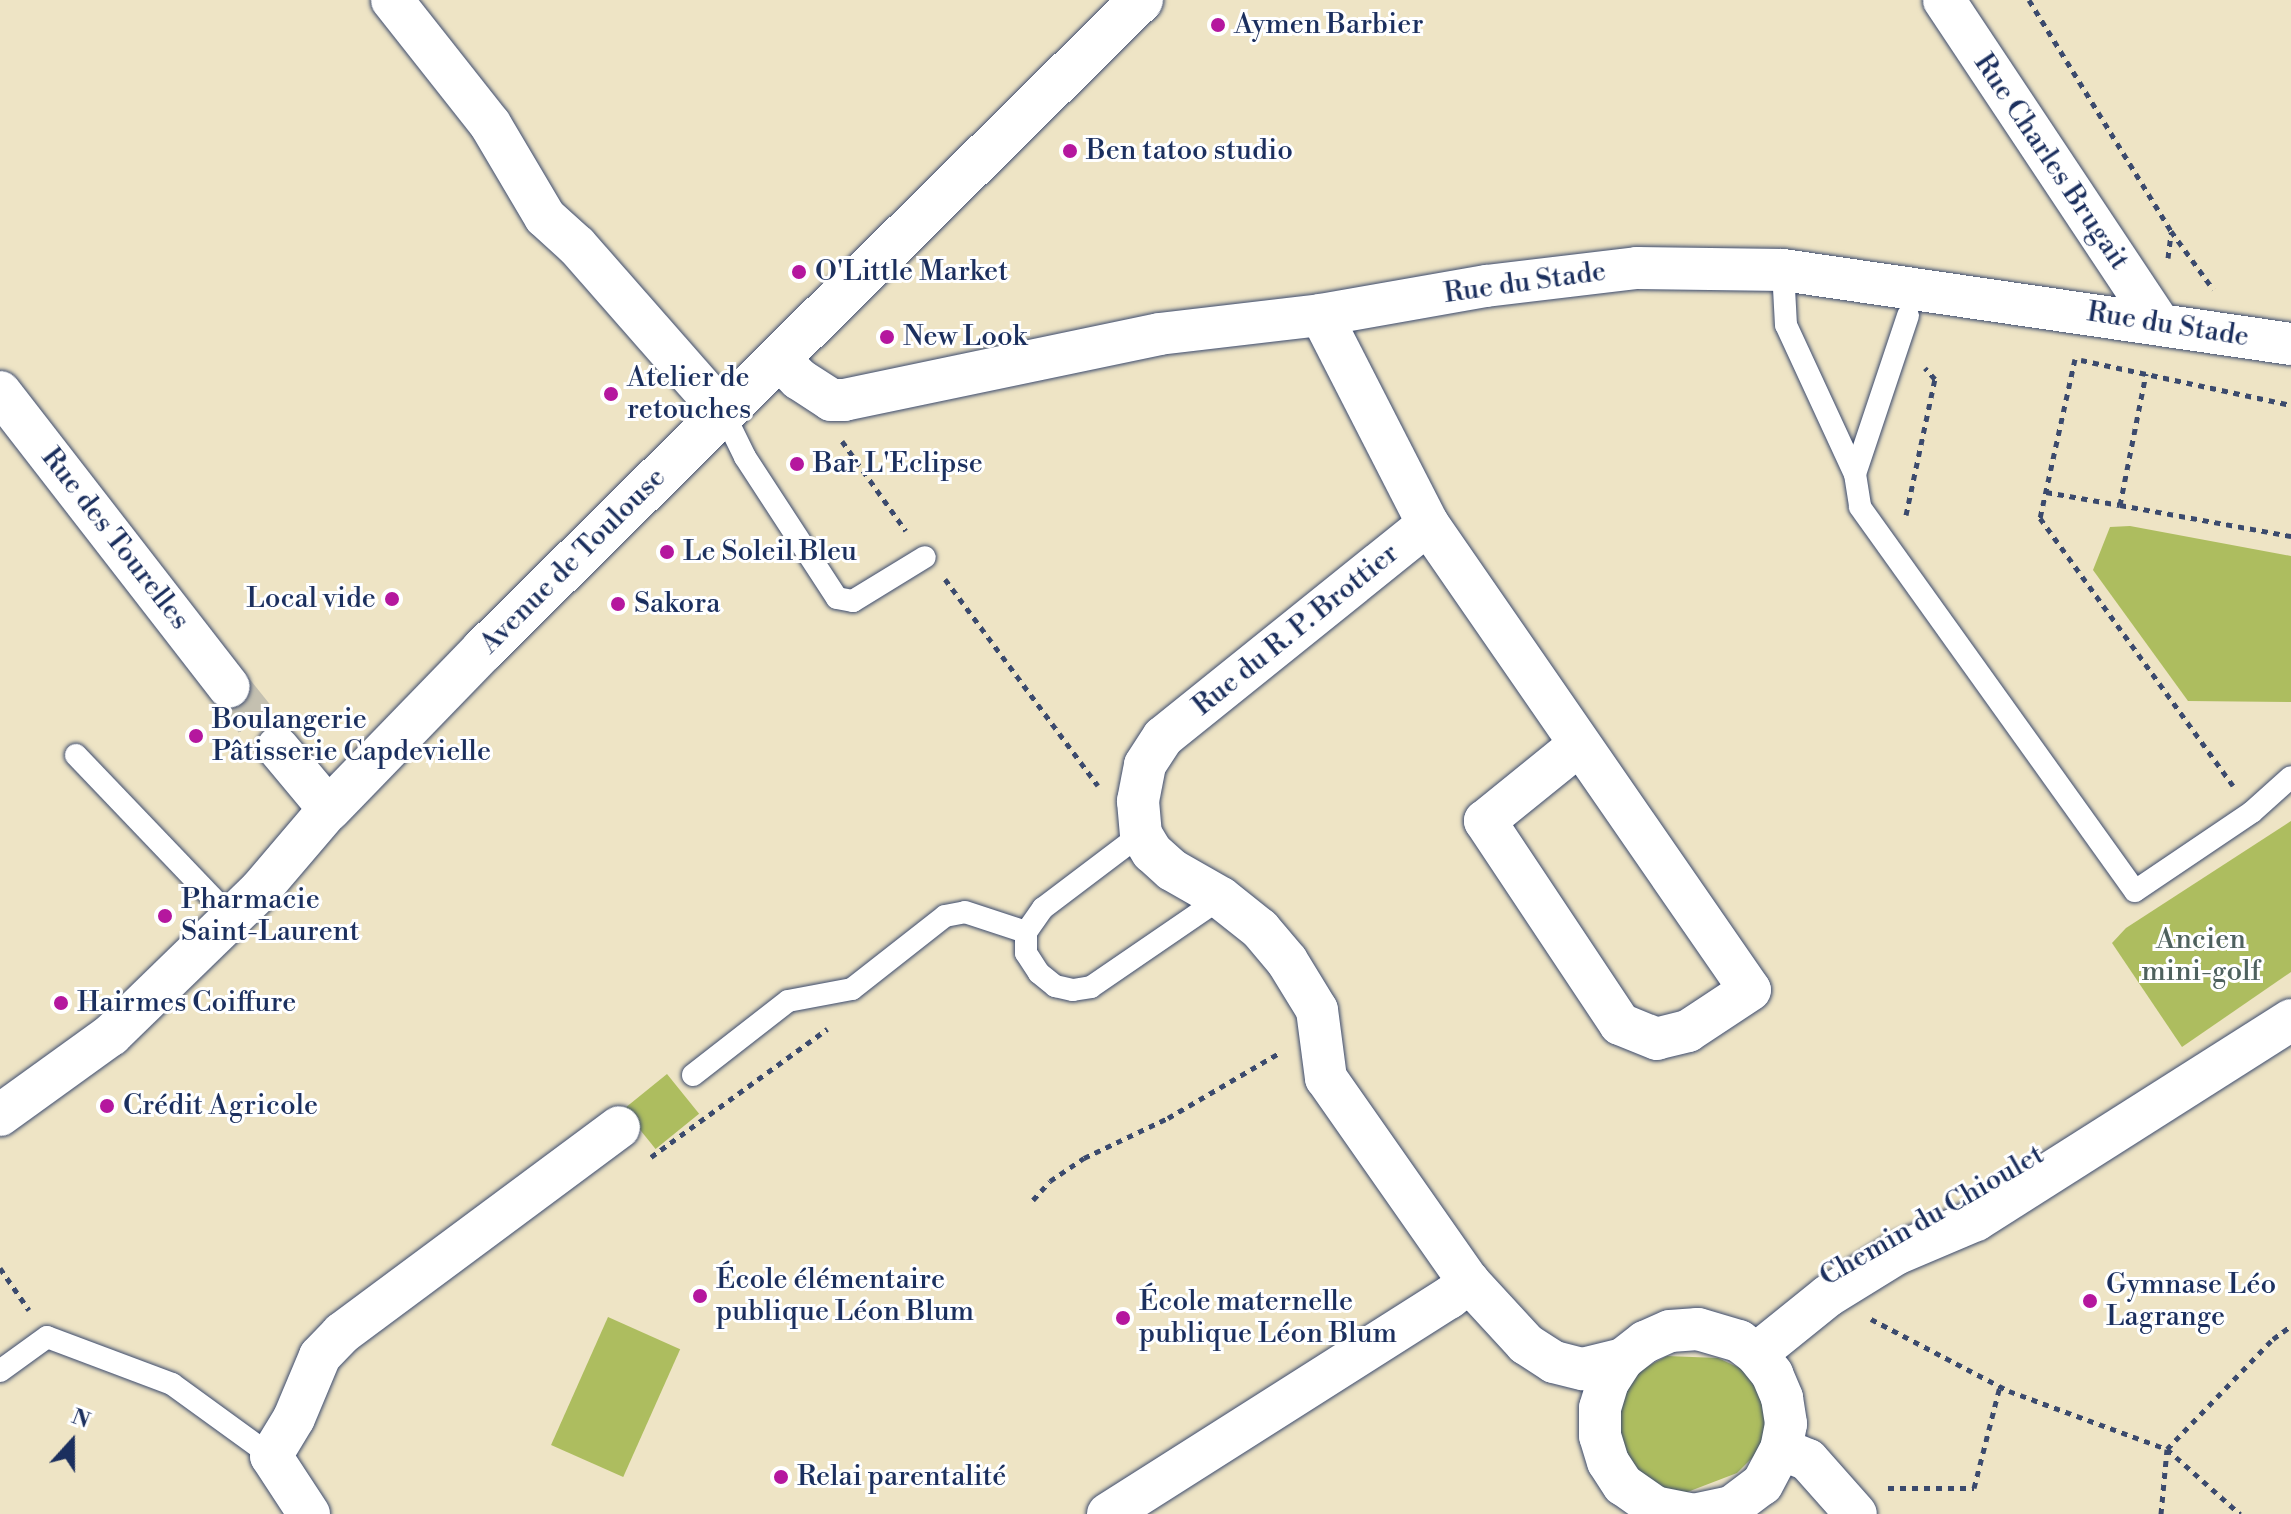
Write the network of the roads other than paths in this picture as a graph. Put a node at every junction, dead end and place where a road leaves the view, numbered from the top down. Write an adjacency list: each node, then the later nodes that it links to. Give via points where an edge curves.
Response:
1 (392, 0): 11 (street, via 490,124 545,217 577,246)
2 (1141, 0): 9 (street, Avenue de Toulouse)
3 (1944, 0): 7 (street, Rue Charles Brugait)
4 (1783, 270): 5 (street, Rue du Stade, via 1637,268 1486,286); 7 (street, Rue du Stade); 12 (lane, via 1786,325)
5 (1321, 315): 9 (street, Rue du Stade, via 1159,334 914,388 831,400); 13 (street)
6 (1908, 316): 12 (lane)
7 (2159, 323): 8 (street, Rue du Stade)
8 (2291, 344)
9 (778, 358): 11 (street, Avenue de Toulouse)
10 (0, 392): 15 (street, Rue des Tourelles)
11 (723, 412): 14 (lane, via 745,457 837,598 853,601); 20 (street, Avenue de Toulouse)
12 (1855, 474): 19 (lane, via 1860,507 2135,891 2252,812)
13 (1428, 524): 16 (street); 21 (street, Rue du R. P. Brottier, via 1163,737 1145,765)
14 (925, 557)
15 (229, 687)
16 (1579, 745): 16 (street, via 1750,990 1688,1031 1657,1039 1620,1024 1485,821)
17 (278, 748): 20 (street)
18 (76, 755): 23 (lane)
19 (2291, 777)
20 (329, 809): 23 (street, Avenue de Toulouse)
21 (1140, 818): 22 (street, via 1152,852); 24 (lane, via 1043,908)
22 (1221, 898): 24 (lane, via 1082,989 1055,986 1039,973 1026,953); 29 (street, via 1260,929 1287,961 1317,1010 1324,1061)
23 (232, 918): 27 (street, Avenue de Toulouse, via 111,1035)
24 (1026, 932): 26 (lane, via 965,912 945,916 852,989 788,1001)
25 (2291, 1020): 30 (street, Chemin du Chioulet, via 1976,1220 1896,1254 1828,1296)
26 (693, 1075)
27 (0, 1115)
28 (619, 1127): 34 (street, via 342,1333 320,1356)
29 (1469, 1282): 31 (street, via 1526,1344 1554,1362 1583,1369); 38 (street)
30 (1756, 1354): 31 (street, via 1739,1341 1698,1329 1670,1331); 33 (street, via 1782,1398 1786,1424)
31 (1623, 1359): 35 (street, via 1600,1408 1600,1436)
32 (0, 1371): 34 (lane, via 47,1337 172,1384)
33 (1781, 1449): 36 (street, via 1808,1460); 40 (street, via 1762,1484 1731,1507)
34 (271, 1456): 37 (street)
35 (1616, 1499): 39 (street)
36 (1866, 1501)
37 (309, 1514)
38 (1108, 1514)
39 (1690, 1514)
40 (1697, 1514)

